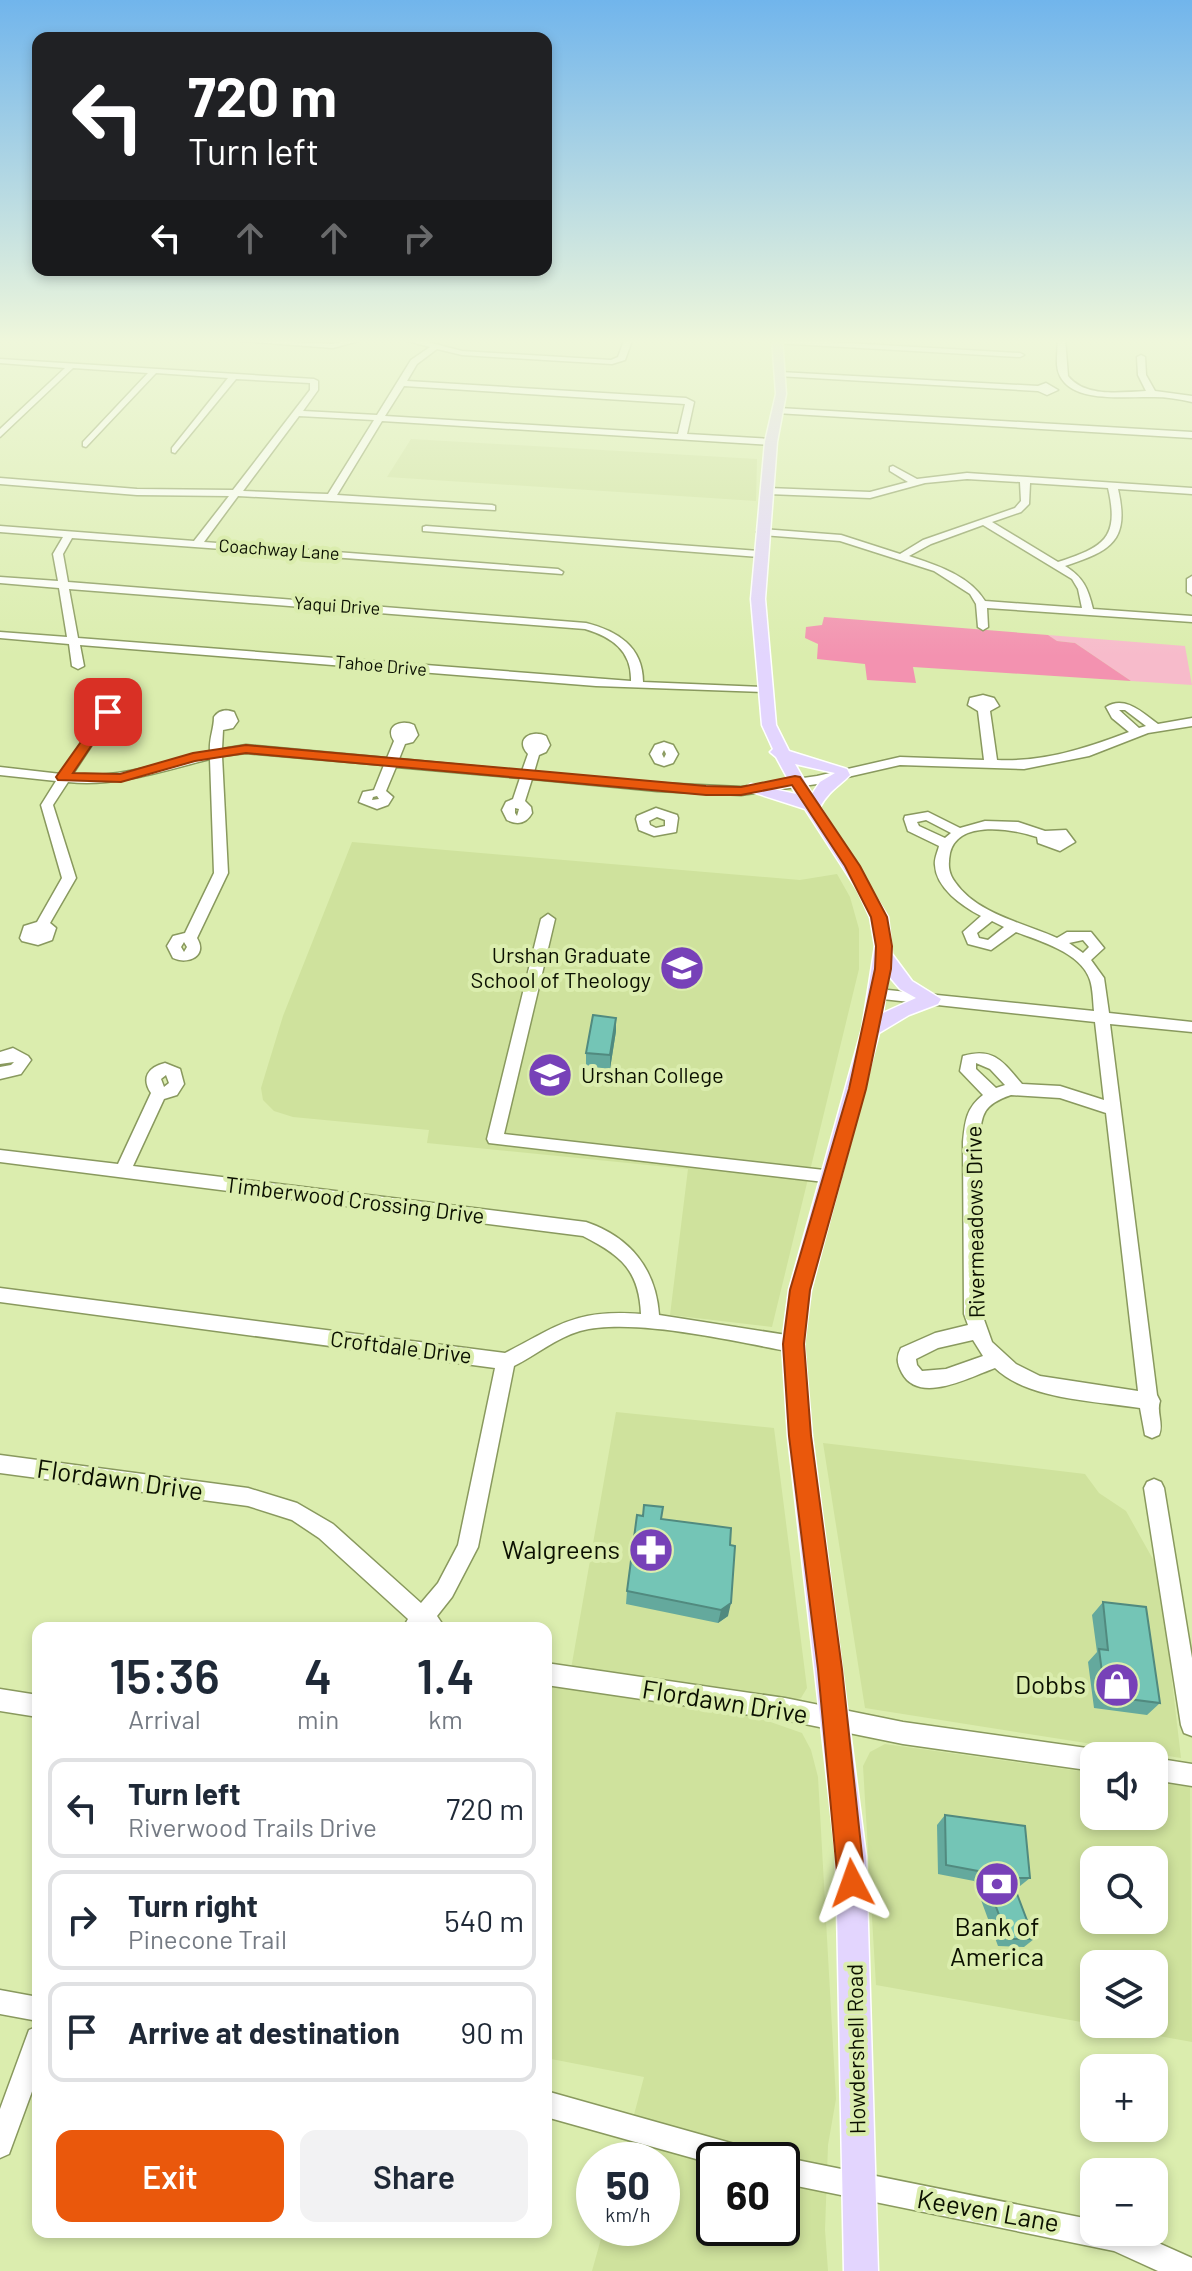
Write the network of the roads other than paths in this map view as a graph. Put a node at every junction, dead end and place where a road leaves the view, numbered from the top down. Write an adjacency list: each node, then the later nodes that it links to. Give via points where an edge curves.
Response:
1 (180, 444): 5 (street)
2 (274, 444): 13 (street)
3 (363, 444): 14 (street)
4 (771, 444): 11 (main road, Howdershell Road)
5 (175, 450)
6 (893, 469): 9 (street)
7 (1025, 480): 9 (street, via 958,476); 10 (street); 16 (street, via 1023,506)
8 (0, 481): 13 (street)
9 (917, 483): 11 (street, via 860,496)
10 (1112, 485): 12 (street); 24 (street, via 1121,519 1117,532 1098,549)
11 (768, 491): 19 (main road, Howdershell Road)
12 (1192, 491)
13 (236, 495): 14 (street); 21 (street)
14 (331, 497): 15 (street)
15 (492, 508)
16 (986, 523): 23 (street, via 927,542); 24 (street)
17 (0, 529): 20 (street, Coachway Lane)
18 (426, 529): 22 (street)
19 (762, 532): 22 (main road, Howdershell Road); 23 (street, via 841,538)
20 (69, 535): 21 (street, Coachway Lane); 28 (street, via 58,554)
21 (198, 543): 25 (street, Coachway Lane)
22 (759, 554): 38 (main road, Howdershell Road)
23 (901, 557): 30 (street, via 952,575)
24 (1058, 565): 31 (street, via 1080,582)
25 (558, 572)
26 (1192, 579): 29 (street)
27 (0, 580): 28 (street, Yaqui Drive)
28 (63, 585): 35 (street); 37 (street, Yaqui Drive, via 586,626 624,643 637,665)
29 (1192, 592)
30 (981, 604): 31 (street); 33 (street)
31 (1088, 611): 32 (street)
32 (1192, 619)
33 (983, 627)
34 (0, 635): 35 (street, Tahoe Drive)
35 (73, 641): 36 (street); 37 (street, Tahoe Drive)
36 (78, 666)
37 (637, 685): 38 (street, Tahoe Drive)
38 (763, 690): 48 (main road, Howdershell Road)
39 (984, 709): 51 (street)
40 (101, 716): 55 (street)
41 (1192, 722): 43 (street)
42 (220, 724): 47 (street)
43 (1156, 728): 44 (street); 44 (street, via 1128,707 1112,707)
44 (1137, 733): 51 (street, via 1064,758)
45 (401, 739): 50 (street)
46 (535, 750): 54 (street)
47 (217, 752): 50 (street, via 246,749); 55 (street, via 121,778); 70 (street, via 221,873)
48 (778, 752): 53 (main road); 56 (main road, Howdershell Road); 58 (main road, via 770,774)
49 (661, 760): 57 (street)
50 (391, 762): 54 (street); 59 (street)
51 (991, 765): 53 (street, via 915,760)
52 (0, 771): 55 (street)
53 (840, 772): 56 (street); 61 (main road)
54 (527, 775): 57 (street); 60 (street)
55 (63, 777): 68 (street, via 46,811 69,878)
56 (795, 780): 58 (street); 61 (main road, Howdershell Road)
57 (657, 787): 58 (street); 62 (street)
58 (751, 789): 61 (main road)
59 (379, 792)
60 (518, 804)
61 (813, 806): 72 (main road, Howdershell Road, via 879,917)
62 (656, 812)
63 (960, 833): 64 (street, via 996,824); 65 (street); 65 (street, via 928,816 910,819 913,828)
64 (1044, 835)
65 (946, 844): 66 (street, via 941,859 945,875)
66 (988, 917): 69 (street); 69 (street, via 970,932 973,941 991,945)
67 (548, 919): 87 (street, via 495,1139)
68 (42, 925)
69 (1012, 928): 71 (street)
70 (189, 939)
71 (1059, 944): 73 (street); 73 (street, via 1067,937 1086,935 1097,948)
72 (884, 956): 74 (main road, Howdershell Road); 75 (main road, via 906,985)
73 (1083, 960): 76 (street, via 1097,978)
74 (878, 994): 75 (street); 78 (main road, Howdershell Road)
75 (932, 999): 76 (street); 78 (main road)
76 (1102, 1018): 77 (street); 84 (street)
77 (1192, 1027)
78 (871, 1029): 87 (main road, Howdershell Road)
79 (0, 1058): 80 (street, via 13,1054 23,1060 16,1070)
80 (0, 1073)
81 (1017, 1088): 83 (street, Rivermeadows Drive); 83 (street, via 991,1060 968,1060 968,1071); 84 (street, Rivermeadows Drive, via 1060,1092)
82 (159, 1092): 86 (street)
83 (993, 1095): 90 (street, Rivermeadows Drive, via 974,1114 971,1142)
84 (1113, 1109): 94 (street)
85 (0, 1156): 86 (street, Timberwood Crossing Drive)
86 (122, 1173): 89 (street, Timberwood Crossing Drive, via 586,1229 629,1253 644,1273)
87 (833, 1177): 91 (main road, Howdershell Road, via 800,1290)
88 (0, 1295): 93 (street, Croftdale Drive)
89 (650, 1323): 91 (street); 93 (street, via 577,1324)
90 (977, 1331): 92 (street, Rivermeadows Drive); 92 (street, via 916,1348 907,1354 910,1372 919,1380 933,1380)
91 (793, 1344): 103 (main road, Howdershell Road)
92 (996, 1360): 94 (street, Rivermeadows Drive, via 1038,1384)
93 (506, 1361): 99 (street, via 468,1547)
94 (1151, 1401): 95 (street)
95 (1152, 1429)
96 (0, 1464): 98 (street, Flordawn Drive, via 275,1503 326,1531)
97 (1154, 1488): 104 (street)
98 (421, 1622)
99 (426, 1622)
100 (552, 1675): 103 (street, Flordawn Drive)
101 (0, 1700): 102 (street)
102 (32, 1705)
103 (836, 1721): 105 (street, Flordawn Drive); 115 (main road, Howdershell Road, via 851,1856)
104 (1192, 1725)
105 (1080, 1758)
106 (1168, 1771): 107 (street)
107 (1192, 1775)
108 (0, 2002): 109 (street)
109 (32, 2008)
110 (32, 2056): 112 (street)
111 (552, 2106): 113 (street)
112 (0, 2145)
113 (696, 2146)
114 (800, 2174): 115 (street, Keeven Lane)
115 (859, 2187): 116 (main road, Howdershell Road); 117 (street, Keeven Lane, via 1055,2222 1116,2238)
116 (861, 2271)
117 (1189, 2271)

